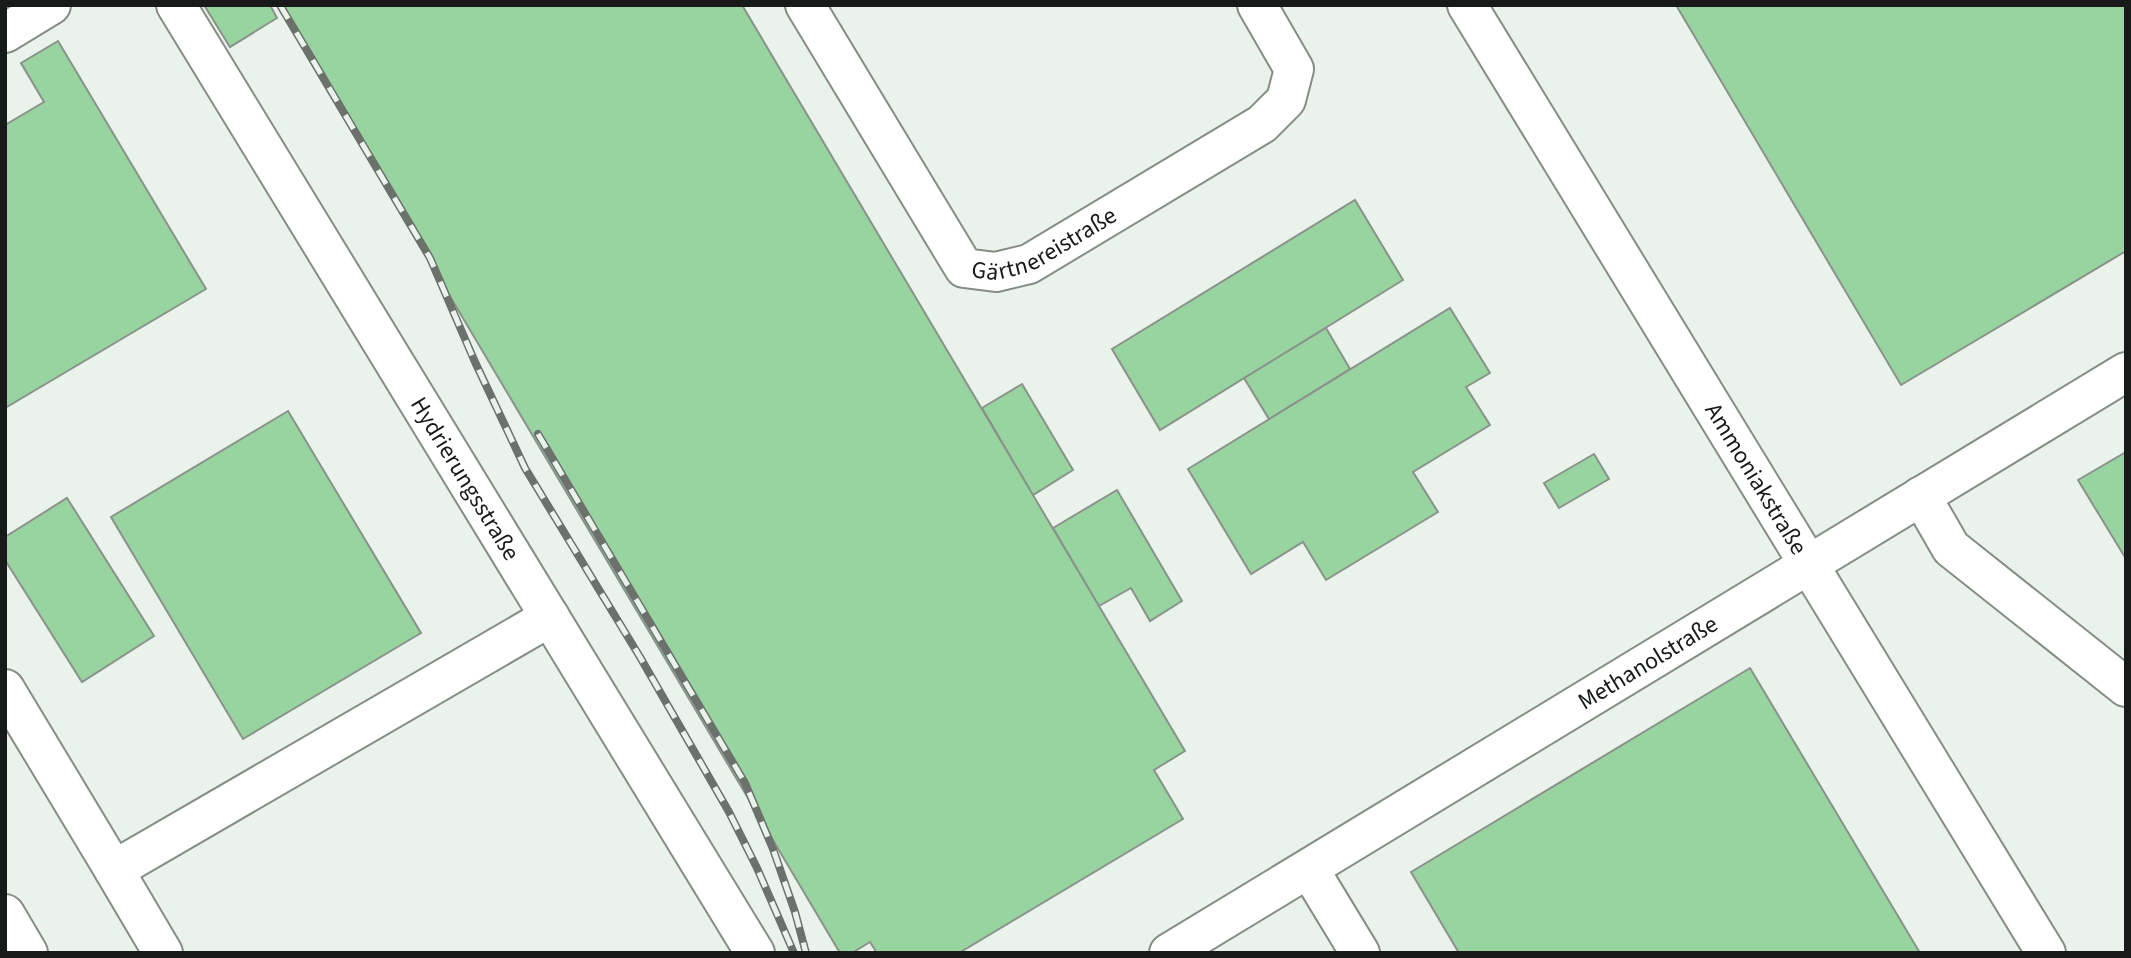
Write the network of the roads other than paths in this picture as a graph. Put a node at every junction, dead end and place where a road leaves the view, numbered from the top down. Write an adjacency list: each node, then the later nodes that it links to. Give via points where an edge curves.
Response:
1 (51, 5): 6 (street)
2 (176, 5): 10 (street, Hydrierungsstraße)
3 (806, 5): 4 (street, Gärtnereistraße, via 964,268 996,272 1029,264 1262,124 1286,100 1294,69)
4 (1257, 5)
5 (1467, 5): 9 (street, Ammoniakstraße)
6 (5, 33)
7 (2126, 372): 8 (street, Methanolstraße)
8 (1921, 496): 9 (street, Methanolstraße); 11 (street, via 1951,548)
9 (1808, 563): 13 (street, Methanolstraße); 21 (street, Ammoniakstraße)
10 (550, 617): 14 (street); 18 (street, Hydrierungsstraße)
11 (2126, 687)
12 (5, 689): 14 (street)
13 (1309, 869): 19 (street, Methanolstraße); 20 (street)
14 (114, 870): 17 (street)
15 (5, 914): 16 (street)
16 (28, 953)
17 (163, 953)
18 (755, 953)
19 (1169, 953)
20 (1360, 953)
21 (2046, 953)

